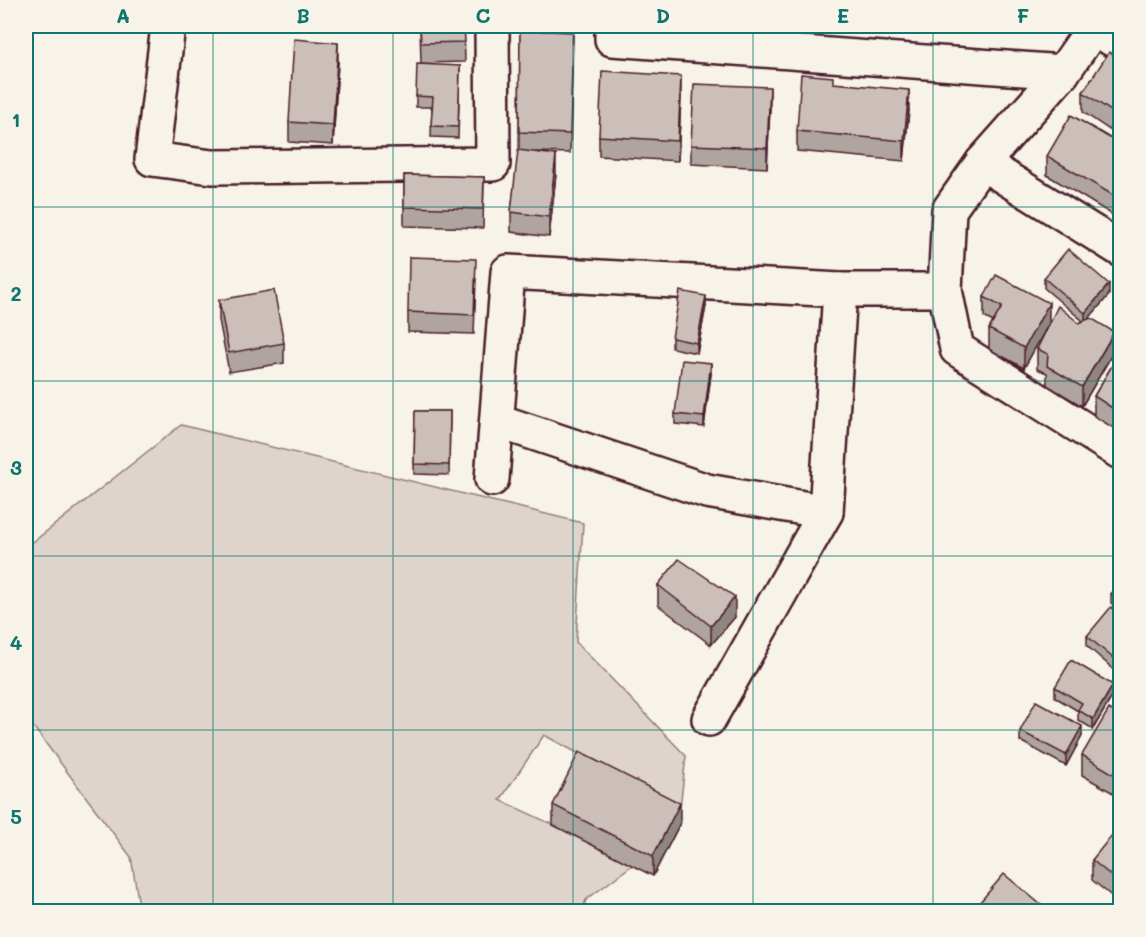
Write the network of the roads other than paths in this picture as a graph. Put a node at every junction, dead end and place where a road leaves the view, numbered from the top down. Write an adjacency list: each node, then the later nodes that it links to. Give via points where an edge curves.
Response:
1 (168, 26): 2 (street, via 152,159 212,167 493,164)
2 (492, 26)
3 (612, 26): 5 (street, via 612,39)
4 (1103, 33): 5 (street)
5 (1063, 72): 6 (street)
6 (982, 163): 7 (street); 9 (street, via 949,210)
7 (1120, 249)
8 (840, 290): 9 (street); 10 (street, via 508,272); 13 (street)
9 (945, 290): 11 (street, via 957,349)
10 (498, 421): 12 (street); 13 (street, via 706,491)
11 (1120, 452)
12 (492, 478)
13 (826, 512): 14 (street)
14 (709, 720)

